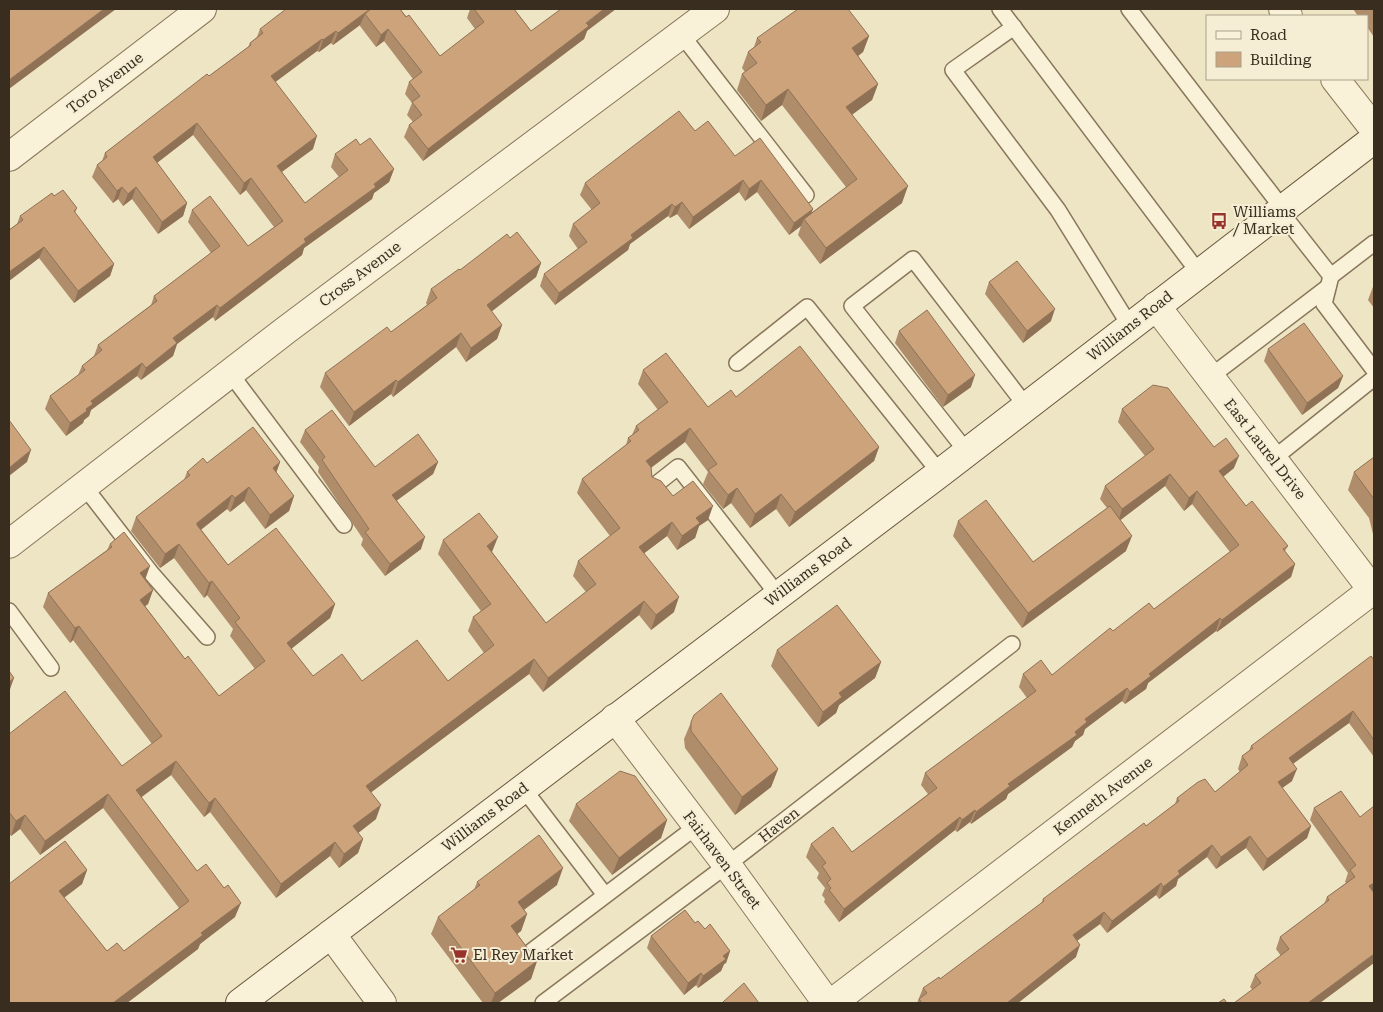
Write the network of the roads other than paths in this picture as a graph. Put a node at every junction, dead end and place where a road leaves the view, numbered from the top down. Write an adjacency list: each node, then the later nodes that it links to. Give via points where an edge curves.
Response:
1 (202, 9): 10 (street, Toro Avenue)
2 (715, 9): 6 (street, Cross Avenue)
3 (1000, 9): 5 (lane)
4 (1129, 9): 12 (lane)
5 (1014, 27): 14 (lane); 17 (lane, via 953,70 1058,210)
6 (681, 34): 11 (lane); 20 (street, Cross Avenue)
7 (1336, 80): 8 (street)
8 (1374, 129)
9 (1374, 139): 12 (street, Williams Road)
10 (9, 157)
11 (806, 195)
12 (1282, 210): 14 (street, Williams Road); 15 (lane)
13 (1374, 243): 15 (lane)
14 (1199, 273): 16 (street, Williams Road)
15 (1329, 281): 19 (lane, via 1324,304); 21 (lane)
16 (1156, 306): 17 (street, Williams Road); 21 (street, East Laurel Drive)
17 (1130, 326): 23 (street, Williams Road)
18 (737, 362): 26 (lane, via 807,307)
19 (1374, 370)
20 (230, 373): 27 (street, Cross Avenue); 29 (lane)
21 (1210, 377): 25 (street, East Laurel Drive)
22 (1374, 378): 25 (lane)
23 (1026, 406): 24 (street, Williams Road); 24 (lane, via 912,259 852,306)
24 (967, 452): 26 (street, Williams Road)
25 (1272, 458): 31 (street, East Laurel Drive)
26 (940, 473): 32 (street, Williams Road)
27 (84, 486): 30 (street, Cross Avenue); 34 (lane, via 152,574)
28 (654, 486): 32 (lane, via 678,467)
29 (344, 525)
30 (9, 544)
31 (1374, 590): 48 (street, Kenneth Avenue)
32 (778, 595): 37 (street, Williams Road)
33 (9, 611): 36 (lane)
34 (207, 637)
35 (1012, 644): 40 (lane, Haven)
36 (51, 668)
37 (615, 718): 38 (street, Williams Road); 39 (street, Fairhaven Street)
38 (523, 788): 41 (lane); 42 (street, Williams Road)
39 (697, 826): 40 (street, Fairhaven Street); 41 (lane)
40 (727, 865): 46 (lane, Haven); 47 (street, Fairhaven Street)
41 (605, 895): 43 (lane)
42 (331, 934): 44 (street, Williams Road); 45 (street)
43 (528, 954)
44 (248, 1001)
45 (382, 1003)
46 (543, 1003)
47 (826, 1003)
48 (832, 1003)

